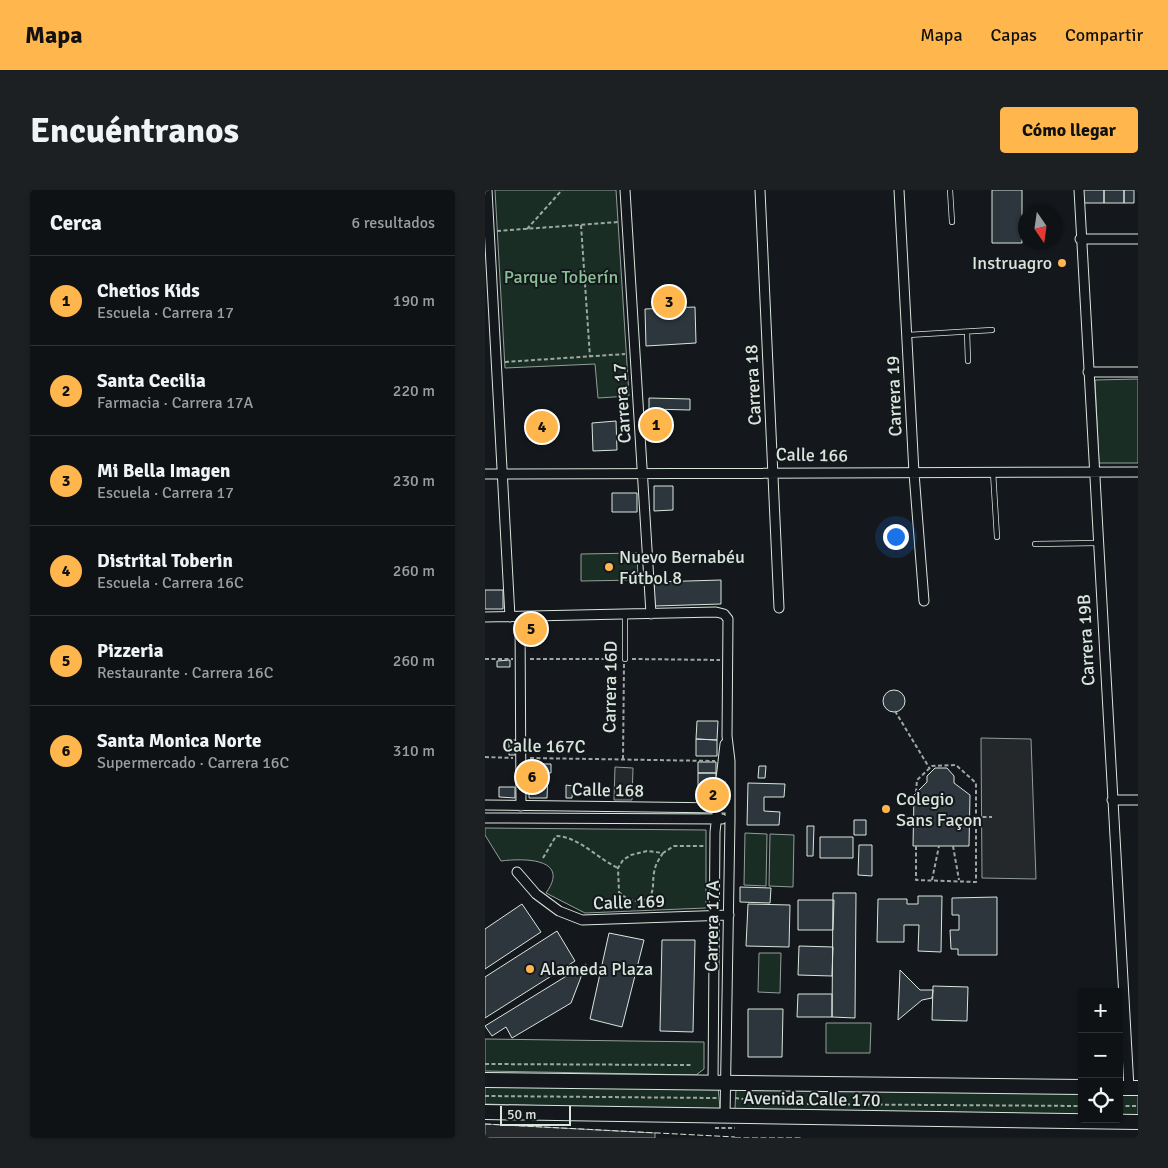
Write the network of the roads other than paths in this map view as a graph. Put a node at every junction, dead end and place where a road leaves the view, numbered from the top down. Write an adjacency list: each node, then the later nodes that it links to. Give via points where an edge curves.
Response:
1 (487, 190): 23 (street)
2 (625, 190): 18 (street, Carrera 17)
3 (760, 190): 16 (street, Carrera 18)
4 (899, 190): 12 (street, Carrera 19)
5 (950, 190): 7 (lane)
6 (1079, 190): 8 (street, Carrera 19B)
7 (952, 222)
8 (1080, 239): 9 (street); 14 (street, Carrera 19B)
9 (1138, 239)
10 (992, 330): 11 (lane)
11 (967, 332): 12 (lane); 13 (lane)
12 (908, 335): 21 (street, Carrera 19)
13 (968, 361)
14 (1088, 372): 15 (street); 17 (street, Carrera 19B)
15 (1138, 372)
16 (774, 471): 18 (street, Calle 166); 21 (street, Calle 166); 28 (street, Carrera 18)
17 (1094, 471): 19 (street, Calle 166); 20 (street, Calle 166); 25 (street, Carrera 19B)
18 (643, 472): 23 (street, Calle 166); 30 (street, Carrera 17)
19 (993, 472): 21 (street, Calle 166); 24 (lane)
20 (1138, 472)
21 (914, 473): 27 (street, Carrera 19)
22 (485, 474): 23 (street, Calle 166)
23 (503, 474): 32 (street)
24 (997, 537)
25 (1097, 543): 26 (lane); 36 (street, Carrera 19B)
26 (1035, 544)
27 (924, 601)
28 (779, 608)
29 (625, 614): 30 (street); 33 (street); 34 (lane, Carrera 16D)
30 (651, 614): 35 (street, Carrera 17A, via 724,614 729,626)
31 (485, 617): 32 (street)
32 (510, 617): 33 (street)
33 (520, 617): 39 (street)
34 (625, 659)
35 (727, 736): 40 (street, Carrera 17A); 41 (street, Carrera 17A)
36 (1112, 800): 37 (street); 51 (street, Carrera 19B)
37 (1138, 800)
38 (485, 805): 39 (street, Calle 168)
39 (521, 806): 40 (street, Calle 168)
40 (719, 808): 41 (street, Calle 168); 43 (street, Carrera 17A)
41 (730, 808): 44 (street, Carrera 17A)
42 (485, 818): 43 (street, Calle 168)
43 (717, 819): 44 (street, Calle 168); 46 (street, Carrera 17A)
44 (730, 819): 47 (street, Carrera 17A)
45 (517, 872): 46 (street, Calle 169, via 536,894 559,912 582,920)
46 (715, 915): 47 (street, Calle 169); 49 (street, Carrera 17A)
47 (729, 915): 49 (street, Carrera 17A)
48 (485, 1080): 49 (main road, Avenida Calle 170)
49 (719, 1082): 50 (main road, Avenida Calle 170); 53 (street, Carrera 17A, via 726,1098)
50 (1078, 1088)
51 (1129, 1088)
52 (485, 1112): 53 (main road, Avenida Calle 170)
53 (725, 1117): 54 (main road, Avenida Calle 170)
54 (1138, 1122)

